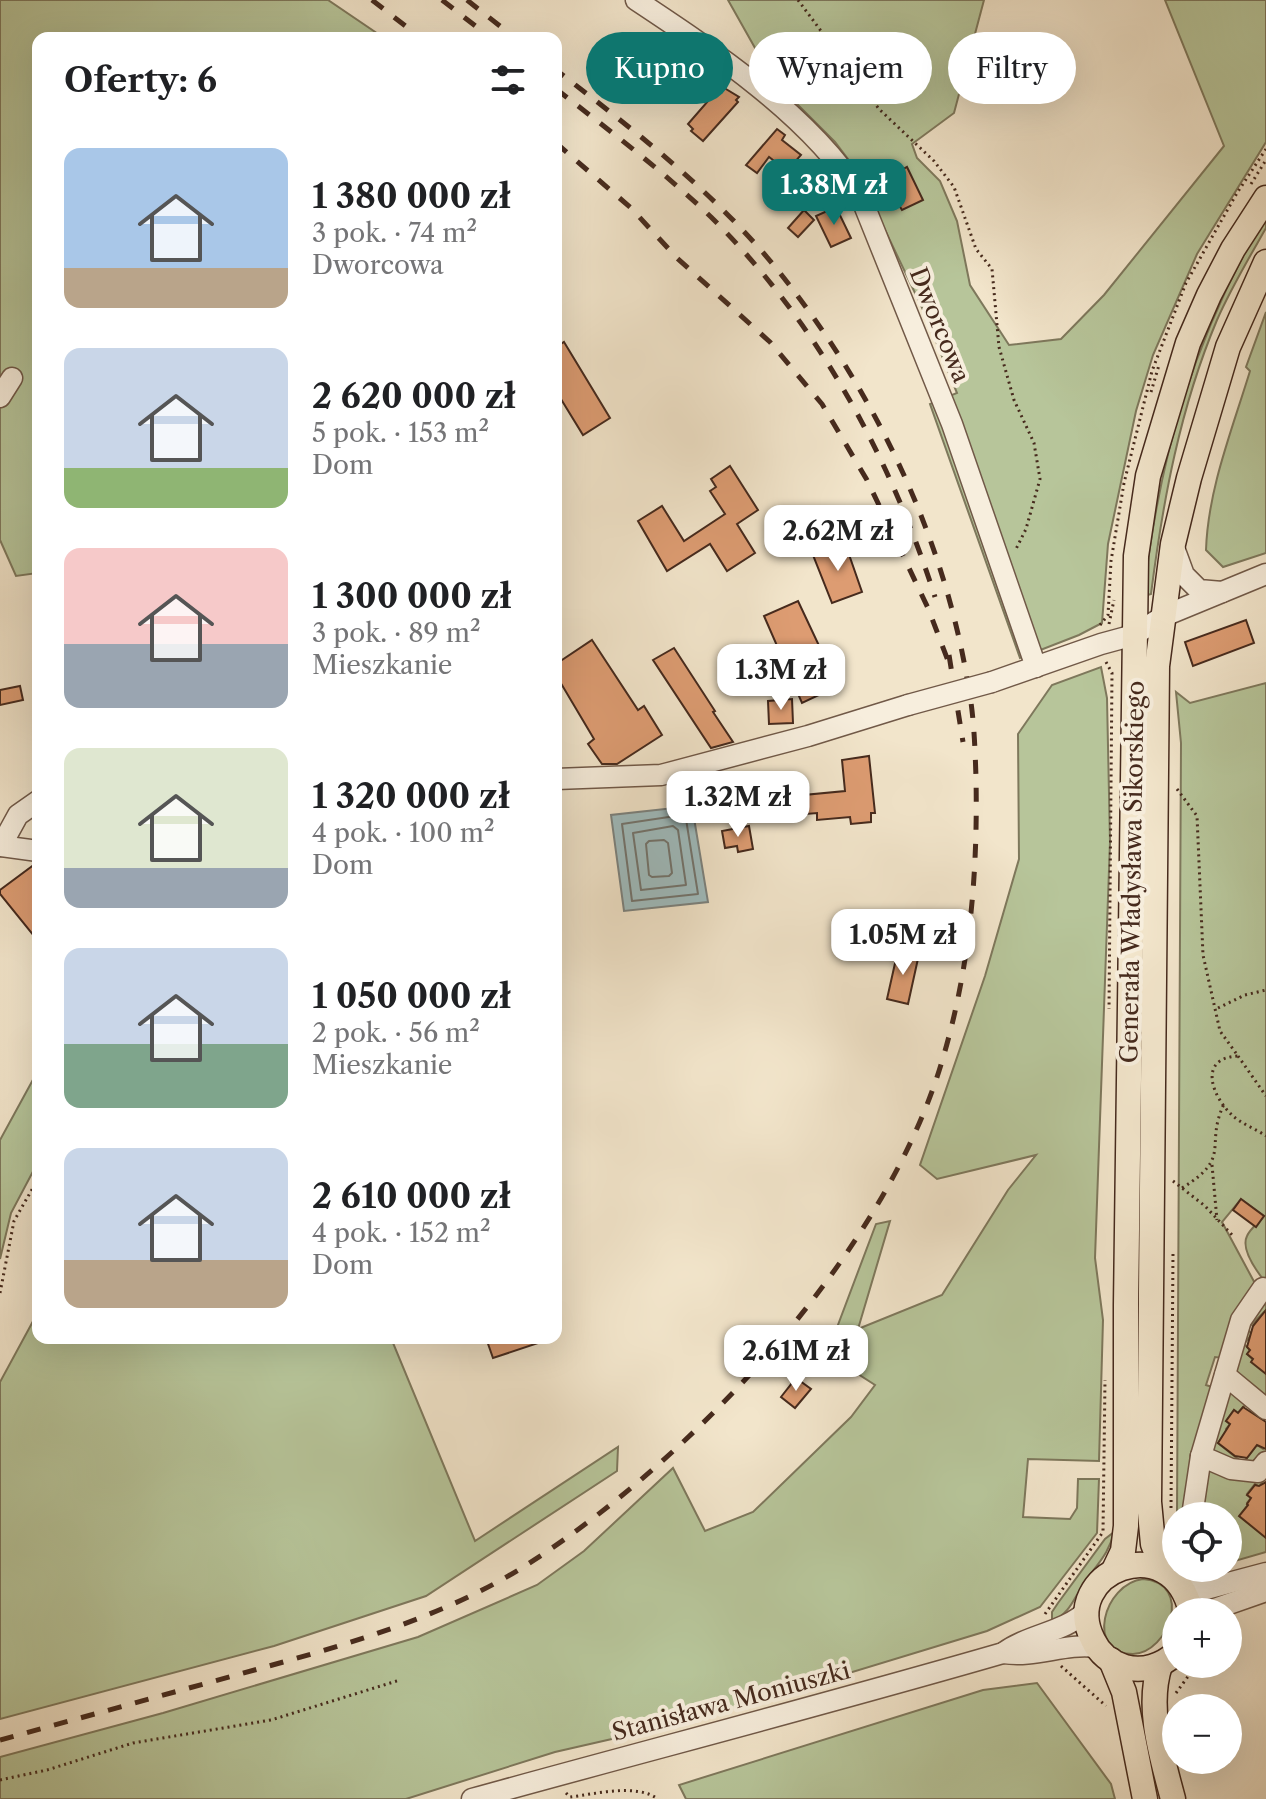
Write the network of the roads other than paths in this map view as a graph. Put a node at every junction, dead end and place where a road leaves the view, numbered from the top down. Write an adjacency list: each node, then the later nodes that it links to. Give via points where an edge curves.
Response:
1 (636, 0): 11 (street, Dworcowa, via 776,103 842,166 860,195 952,424)
2 (1266, 198): 10 (main road, Generała Władysława Sikorskiego, via 1233,249 1188,343 1148,476 1136,556)
3 (1266, 262): 6 (main road, Generała Władysława Sikorskiego, via 1228,347)
4 (12, 378): 5 (street)
5 (0, 397)
6 (1173, 544): 8 (street, via 1184,575 1199,590); 9 (main road, Generała Władysława Sikorskiego)
7 (1266, 574): 8 (street)
8 (1222, 592): 9 (street)
9 (1164, 616): 10 (street); 22 (main road, Generała Władysława Sikorskiego, via 1157,674 1149,1487 1153,1544)
10 (1134, 635): 11 (street); 23 (main road, Generała Władysława Sikorskiego, via 1126,1531)
11 (1036, 667): 12 (street, bridge, via 661,775)
12 (562, 779)
13 (32, 805): 14 (street, via 18,815)
14 (0, 846): 15 (street)
15 (32, 850)
16 (1266, 1290): 17 (street, via 1241,1320)
17 (1225, 1375): 18 (street); 19 (street)
18 (1266, 1409)
19 (1201, 1456): 20 (street, via 1231,1469); 21 (street)
20 (1263, 1468)
21 (1194, 1502)
22 (1162, 1560)
23 (1114, 1570): 25 (main road, via 1134,1564); 31 (main road, via 1099,1583)
24 (1266, 1573): 26 (street)
25 (1162, 1574)
26 (1242, 1579)
27 (1184, 1582): 28 (street, via 1206,1589)
28 (1232, 1582)
29 (1266, 1591): 30 (street)
30 (1242, 1599)
31 (1087, 1611): 32 (street, Stanisława Moniuszki); 33 (main road, via 1090,1635)
32 (1050, 1640): 33 (street, Stanisława Moniuszki); 36 (street, Stanisława Moniuszki, via 1032,1655 1003,1653)
33 (1103, 1654): 34 (main road, via 1130,1668); 37 (main road, via 1122,1685)
34 (1162, 1662)
35 (1162, 1671): 38 (main road, via 1155,1685 1155,1707)
36 (472, 1799)
37 (1145, 1799)
38 (1173, 1799)

